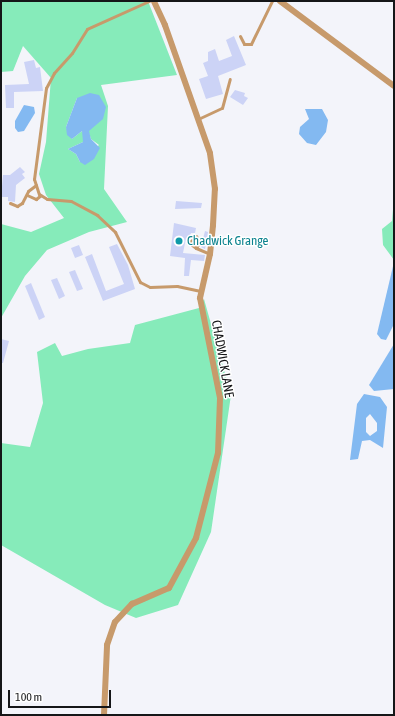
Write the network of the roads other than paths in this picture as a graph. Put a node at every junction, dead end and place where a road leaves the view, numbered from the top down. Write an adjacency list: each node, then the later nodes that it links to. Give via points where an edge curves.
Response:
1 (149, 1): 9 (lane, via 86,29 72,53 54,73 46,88 34,179)
2 (154, 1): 8 (street, CHADWICK LANE)
3 (272, 1): 5 (lane, via 251,44 244,44)
4 (280, 1): 7 (street)
5 (240, 36)
6 (230, 79): 8 (lane, via 222,108)
7 (394, 86)
8 (198, 119): 14 (street, CHADWICK LANE, via 210,153 215,189)
9 (36, 185): 10 (lane); 11 (lane)
10 (27, 195): 11 (lane, via 36,199); 12 (lane, via 17,206)
11 (41, 196): 15 (lane, via 71,201 96,215 115,232 140,282 150,287 177,286)
12 (10, 203)
13 (196, 248): 14 (lane)
14 (210, 254): 15 (street, CHADWICK LANE)
15 (200, 291): 16 (street, CHADWICK LANE, via 220,398 218,453 196,538 169,588 132,604 115,622 107,645)
16 (104, 715)

